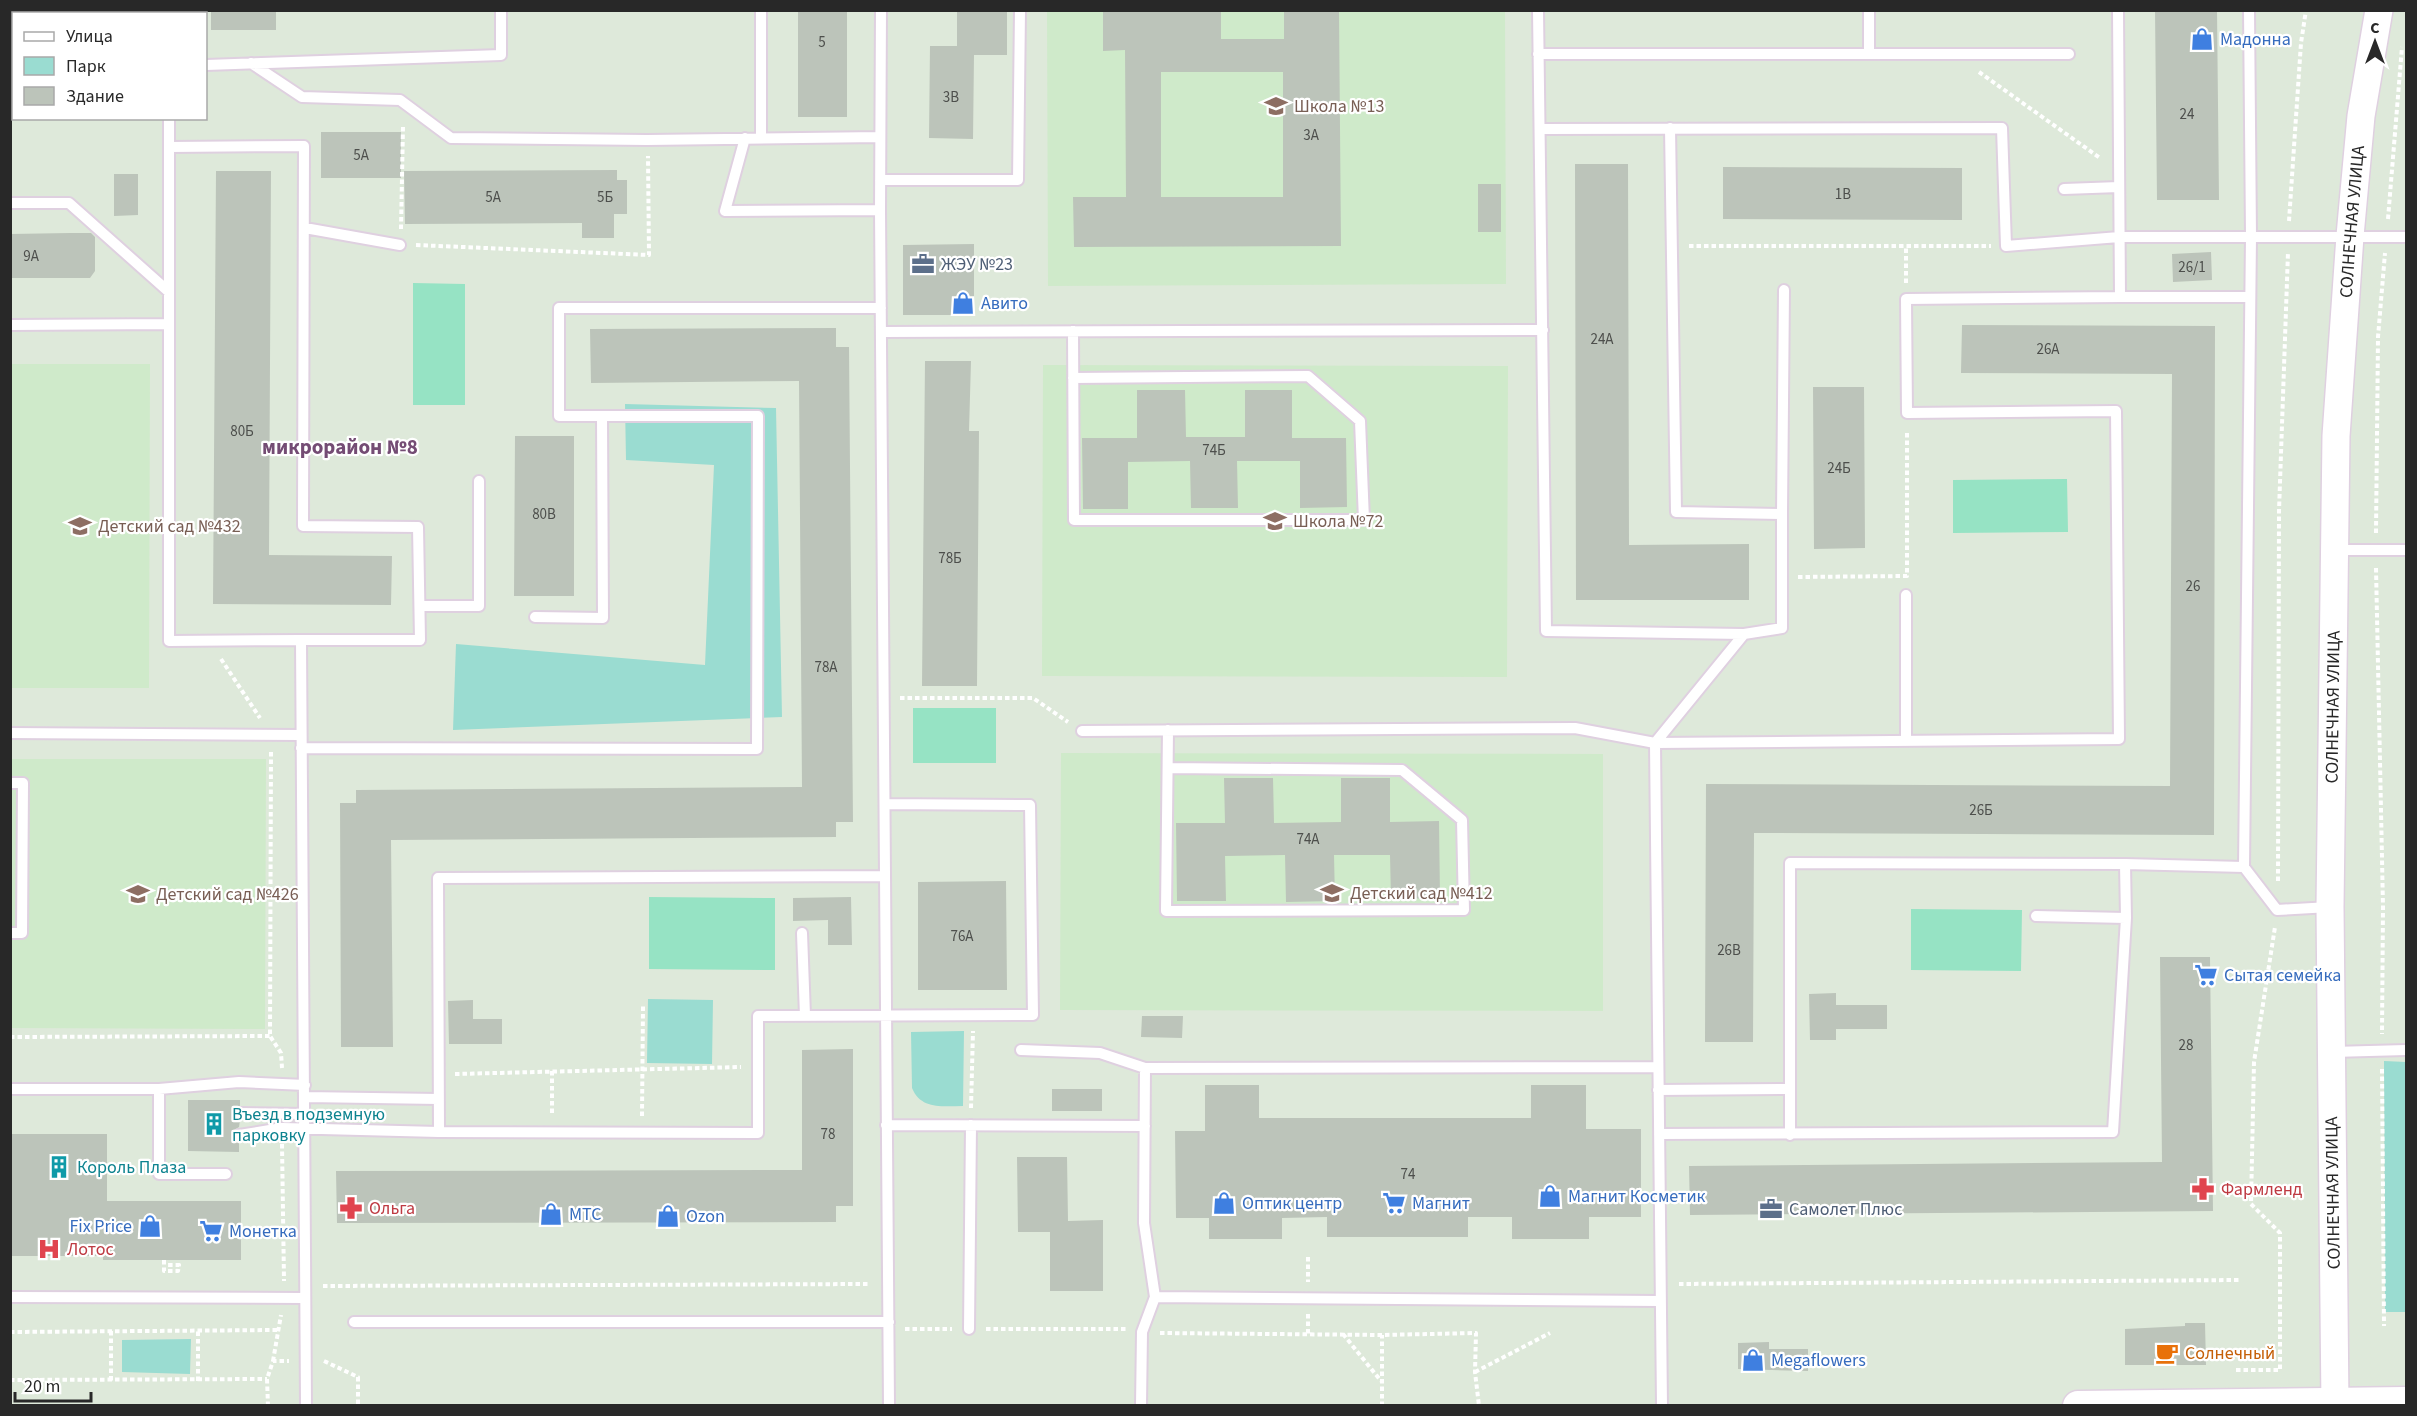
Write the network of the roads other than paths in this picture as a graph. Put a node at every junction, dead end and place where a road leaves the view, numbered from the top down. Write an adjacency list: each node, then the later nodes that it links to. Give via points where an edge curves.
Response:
1 (501, 10): 13 (lane, via 501,55)
2 (761, 10): 18 (lane)
3 (881, 10): 19 (lane)
4 (1020, 10): 22 (lane, via 1018,180)
5 (1538, 10): 10 (lane)
6 (1869, 10): 11 (lane)
7 (2118, 10): 23 (lane)
8 (2248, 10): 30 (lane)
9 (2379, 10): 28 (street, СОЛНЕЧНАЯ УЛИЦА, via 2361,116)
10 (1538, 54): 11 (lane); 17 (lane)
11 (1869, 54): 12 (lane)
12 (2069, 54)
13 (251, 63): 14 (lane); 20 (lane, via 302,97 400,100 451,138)
14 (207, 64)
15 (169, 120): 21 (lane)
16 (1670, 128): 17 (lane); 29 (lane, via 2002,128 2006,246); 46 (lane, via 1676,512)
17 (1541, 129): 40 (lane)
18 (761, 137): 19 (lane); 20 (lane)
19 (880, 137): 22 (lane)
20 (745, 138): 26 (lane, via 725,211)
21 (169, 147): 27 (lane, via 304,146); 34 (lane)
22 (880, 180): 26 (lane)
23 (2119, 187): 24 (lane); 29 (lane)
24 (2064, 189)
25 (10, 203): 34 (lane, via 69,202)
26 (880, 210): 37 (lane)
27 (305, 228): 32 (lane); 50 (lane, via 303,526 418,528)
28 (2349, 236): 30 (lane); 31 (lane); 47 (street, СОЛНЕЧНАЯ УЛИЦА, via 2336,436)
29 (2119, 237): 30 (lane); 35 (lane)
30 (2251, 237): 36 (lane)
31 (2406, 237)
32 (400, 245)
33 (1784, 290): 46 (lane)
34 (168, 292): 38 (lane)
35 (2120, 297): 36 (lane); 58 (lane, via 1906,299 1907,412 2116,411 2119,739)
36 (2250, 297): 65 (lane)
37 (881, 308): 42 (lane); 44 (lane, via 559,308 559,416)
38 (169, 324): 39 (lane); 53 (lane, via 170,641)
39 (10, 325)
40 (1543, 330): 41 (lane); 52 (lane, via 1546,631)
41 (1073, 331): 42 (lane); 43 (lane)
42 (881, 332): 63 (lane)
43 (1073, 378): 43 (lane, via 1074,520 1364,520 1360,421 1308,376)
44 (602, 416): 51 (lane, via 603,618); 60 (lane, via 758,416 757,748)
45 (479, 481): 50 (lane, via 479,606)
46 (1782, 514): 52 (lane, via 1782,628)
47 (2336, 550): 48 (lane); 67 (street, СОЛНЕЧНАЯ УЛИЦА)
48 (2406, 550)
49 (1906, 595): 58 (lane)
50 (420, 606): 53 (lane, via 420,640)
51 (535, 617)
52 (1744, 634): 59 (lane)
53 (301, 640): 57 (lane)
54 (1168, 730): 55 (lane); 59 (lane, via 1575,728); 61 (lane)
55 (1082, 731)
56 (10, 733): 57 (lane)
57 (301, 735): 60 (lane)
58 (1906, 740): 59 (lane)
59 (1656, 742): 77 (lane)
60 (301, 748): 79 (lane)
61 (1168, 768): 61 (lane, via 1166,911 1464,909 1462,820 1402,770)
62 (10, 783): 70 (lane, via 23,783 22,933)
63 (885, 804): 66 (lane); 73 (lane, via 1030,805 1033,1015)
64 (2125, 864): 65 (lane); 69 (lane); 82 (lane, via 1790,863)
65 (2244, 867): 67 (lane, via 2277,910)
66 (885, 876): 73 (lane); 85 (lane, via 438,878)
67 (2330, 907): 76 (street, СОЛНЕЧНАЯ УЛИЦА)
68 (2036, 916): 69 (lane)
69 (2126, 918): 95 (lane, via 2113,1132)
70 (10, 933)
71 (802, 933): 72 (lane)
72 (805, 1016): 73 (lane); 92 (lane, via 758,1016 758,1133)
73 (886, 1016): 88 (lane)
74 (1021, 1050): 78 (lane, via 1100,1053)
75 (2406, 1050): 76 (lane)
76 (2332, 1052): 105 (street, СОЛНЕЧНАЯ УЛИЦА)
77 (1658, 1067): 78 (lane); 83 (lane)
78 (1145, 1068): 90 (lane)
79 (305, 1084): 81 (lane, via 239,1082); 84 (lane)
80 (10, 1089): 81 (lane)
81 (159, 1089): 96 (lane, via 159,1174)
82 (1790, 1089): 83 (lane); 95 (lane)
83 (1658, 1090): 93 (lane)
84 (305, 1097): 85 (lane); 87 (lane)
85 (439, 1099): 92 (lane)
86 (240, 1113): 87 (lane)
87 (305, 1114): 91 (lane)
88 (886, 1125): 89 (lane); 102 (lane)
89 (971, 1125): 90 (lane); 103 (lane)
90 (1145, 1126): 98 (lane, via 1144,1223)
91 (305, 1129): 92 (lane); 94 (lane, via 282,1128); 99 (lane)
92 (439, 1132)
93 (1659, 1134): 95 (lane); 100 (lane)
94 (239, 1135)
95 (1790, 1135)
96 (226, 1174)
97 (10, 1297): 99 (lane)
98 (1155, 1297): 100 (lane); 108 (lane, via 1142,1332)
99 (305, 1298): 106 (lane)
100 (1660, 1301): 109 (lane)
101 (354, 1322): 102 (lane)
102 (890, 1326): 107 (lane)
103 (969, 1329)
104 (2406, 1402): 105 (main road)
105 (2335, 1404): 110 (main road)
106 (306, 1406)
107 (889, 1406)
108 (1141, 1406)
109 (1662, 1406)
110 (2078, 1406)

